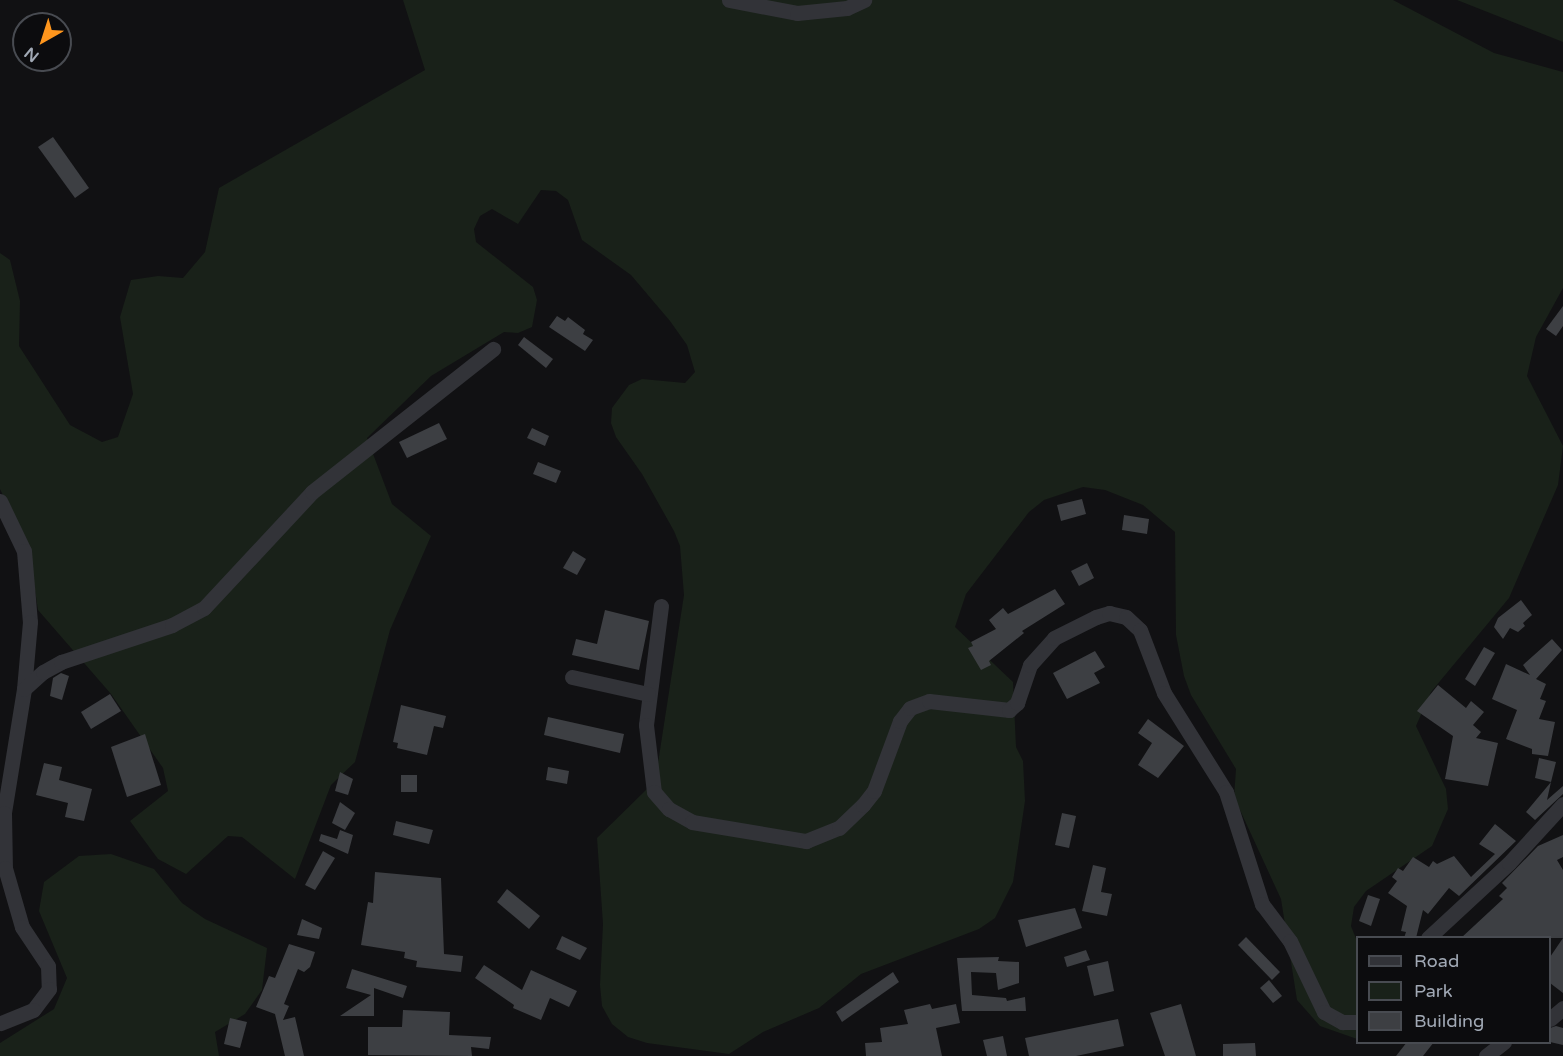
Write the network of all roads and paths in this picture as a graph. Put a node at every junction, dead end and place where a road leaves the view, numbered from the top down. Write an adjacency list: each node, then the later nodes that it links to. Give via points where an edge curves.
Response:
1 (729, 0): 2 (street, via 797,13 847,8)
2 (864, 0)
3 (493, 349): 7 (street, via 312,492 204,608 172,625 61,662)
4 (0, 501): 7 (street, via 24,550 30,622)
5 (661, 606): 8 (street)
6 (572, 677): 8 (street)
7 (24, 689): 10 (street)
8 (648, 694): 14 (street, via 649,774 654,792 669,809 692,822 721,829 806,841 840,828 863,806 874,791 900,721 910,708 929,701 1009,710 1017,703 1030,665 1054,638 1109,613 1126,617 1140,630 1173,709 1226,792 1262,904 1290,941 1324,1012 1342,1022)
9 (1563, 804): 11 (street, via 1509,863)
10 (2, 813): 15 (street, via 5,868 22,927 48,966 49,989 33,1010)
11 (1430, 936)
12 (1563, 1008): 13 (street)
13 (1551, 1018)
14 (1356, 1022)
15 (0, 1023)
16 (1501, 1044): 17 (street)
17 (1486, 1056)

